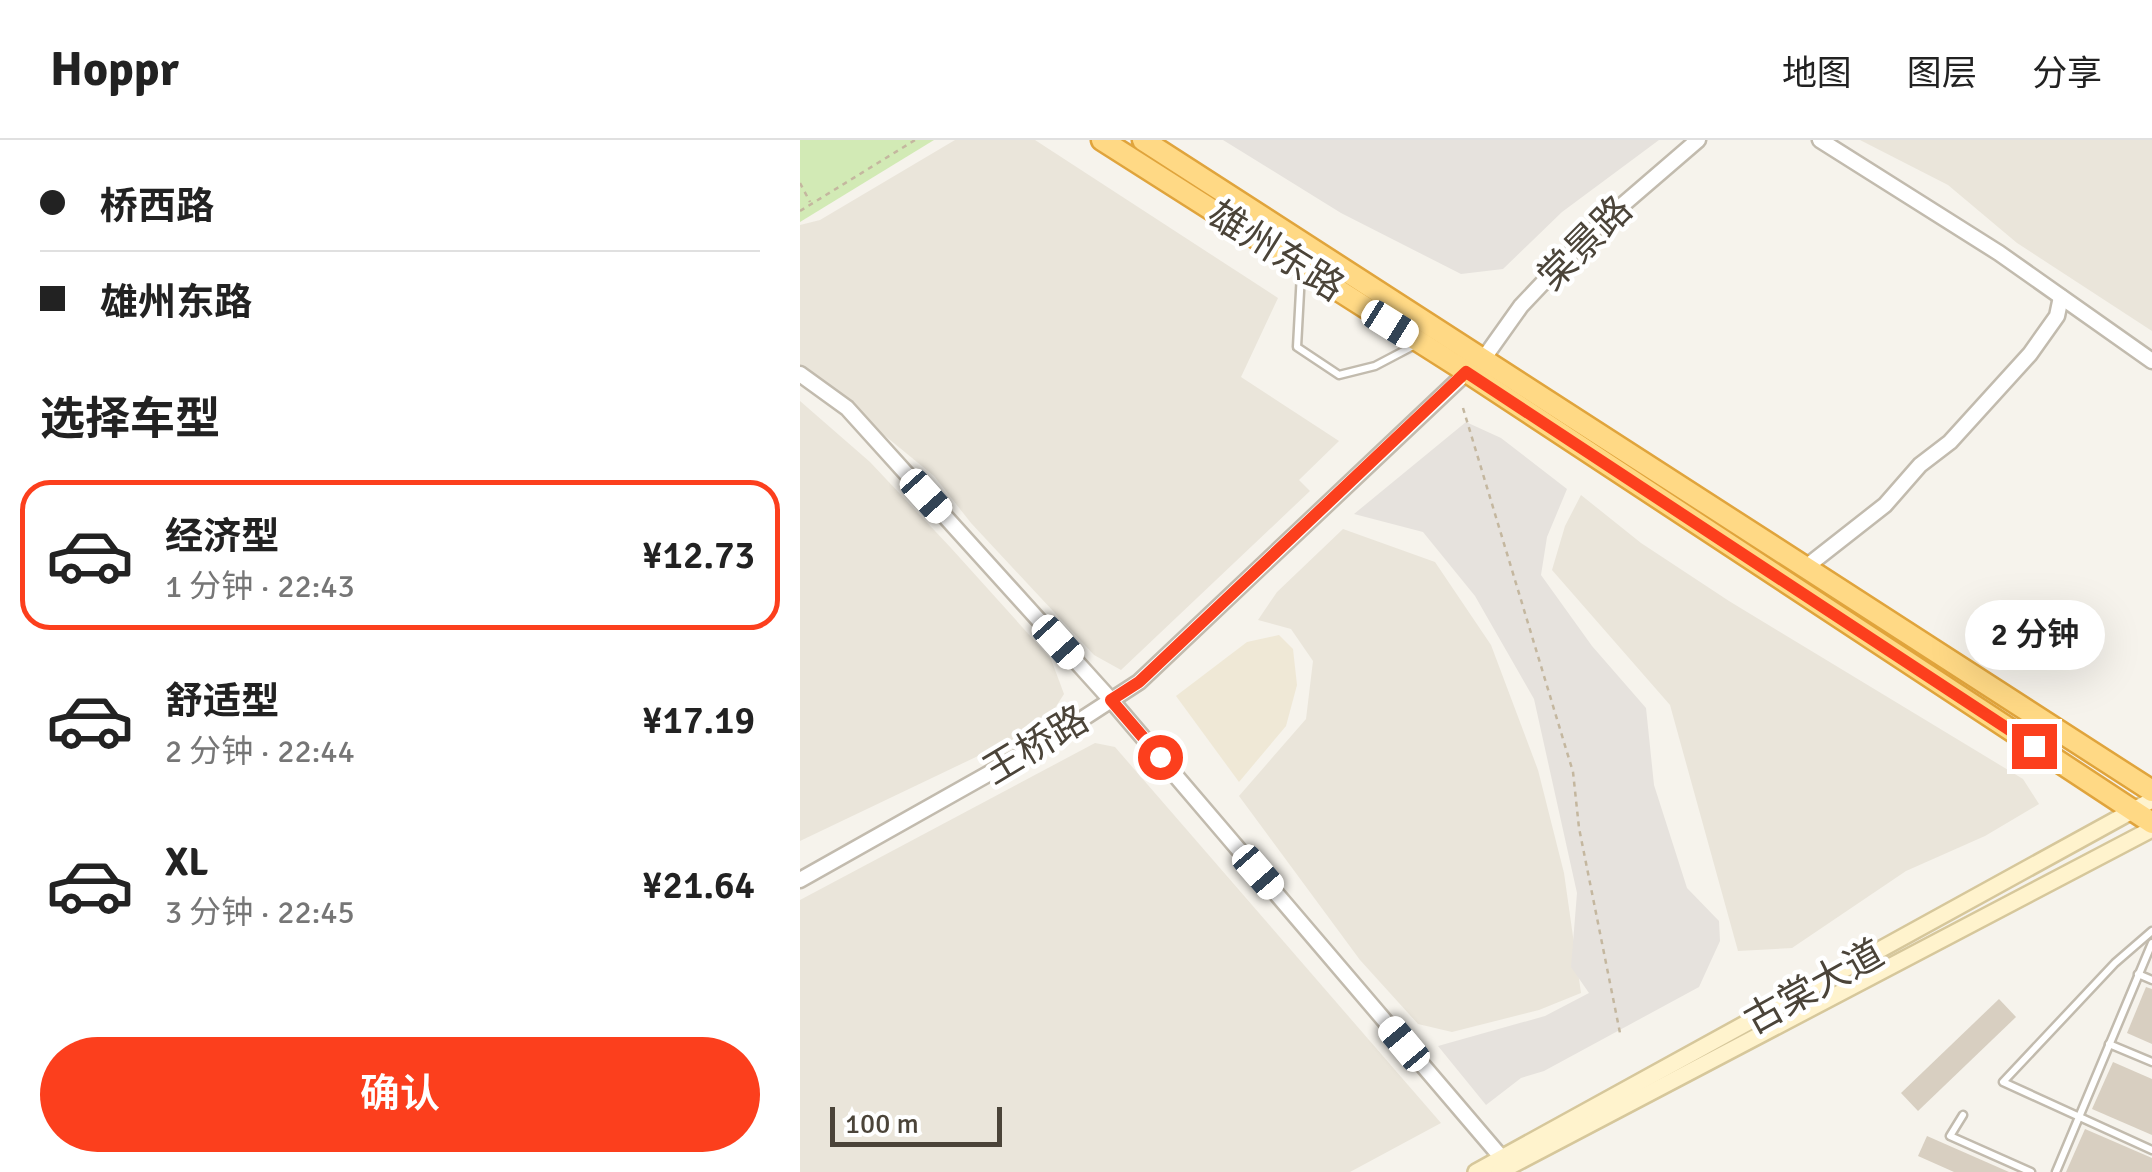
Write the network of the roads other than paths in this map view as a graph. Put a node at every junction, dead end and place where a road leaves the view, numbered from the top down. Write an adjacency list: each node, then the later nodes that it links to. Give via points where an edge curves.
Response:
1 (1102, 140): 5 (highway, 雄州东路)
2 (1143, 140): 8 (highway, 雄州东路)
3 (1698, 140): 8 (street, 棠景路, via 1590,233 1521,306)
4 (1820, 140): 6 (street)
5 (1301, 267): 7 (highway, 雄州东路); 7 (lane, via 1296,348 1339,374 1374,366)
6 (2062, 297): 9 (street); 12 (street, via 2037,345 1950,442 1885,506)
7 (1420, 342): 10 (highway, 雄州东路)
8 (1484, 358): 12 (highway, 雄州东路)
9 (2152, 361)
10 (1466, 372): 13 (street, 王桥路, via 1139,682); 15 (highway, 雄州东路)
11 (800, 374): 13 (street, via 847,408)
12 (1806, 567): 14 (highway, 雄州东路)
13 (1111, 700): 16 (street, 王桥路); 26 (street)
14 (2152, 791)
15 (2148, 816): 26 (main road, 古棠大道); 26 (main road, 古棠大道)
16 (800, 880)
17 (2152, 931): 24 (lane, via 2003,1082)
18 (2152, 943): 19 (lane)
19 (2138, 974): 20 (lane); 21 (lane)
20 (2152, 980)
21 (2109, 1044): 22 (lane); 24 (lane)
22 (2152, 1062)
23 (1962, 1115): 28 (lane, via 1950,1136)
24 (2078, 1115): 25 (lane); 29 (lane)
25 (2152, 1150)
26 (1506, 1167): 27 (main road, 古棠大道)
27 (1476, 1172)
28 (2031, 1172)
29 (2056, 1172)

